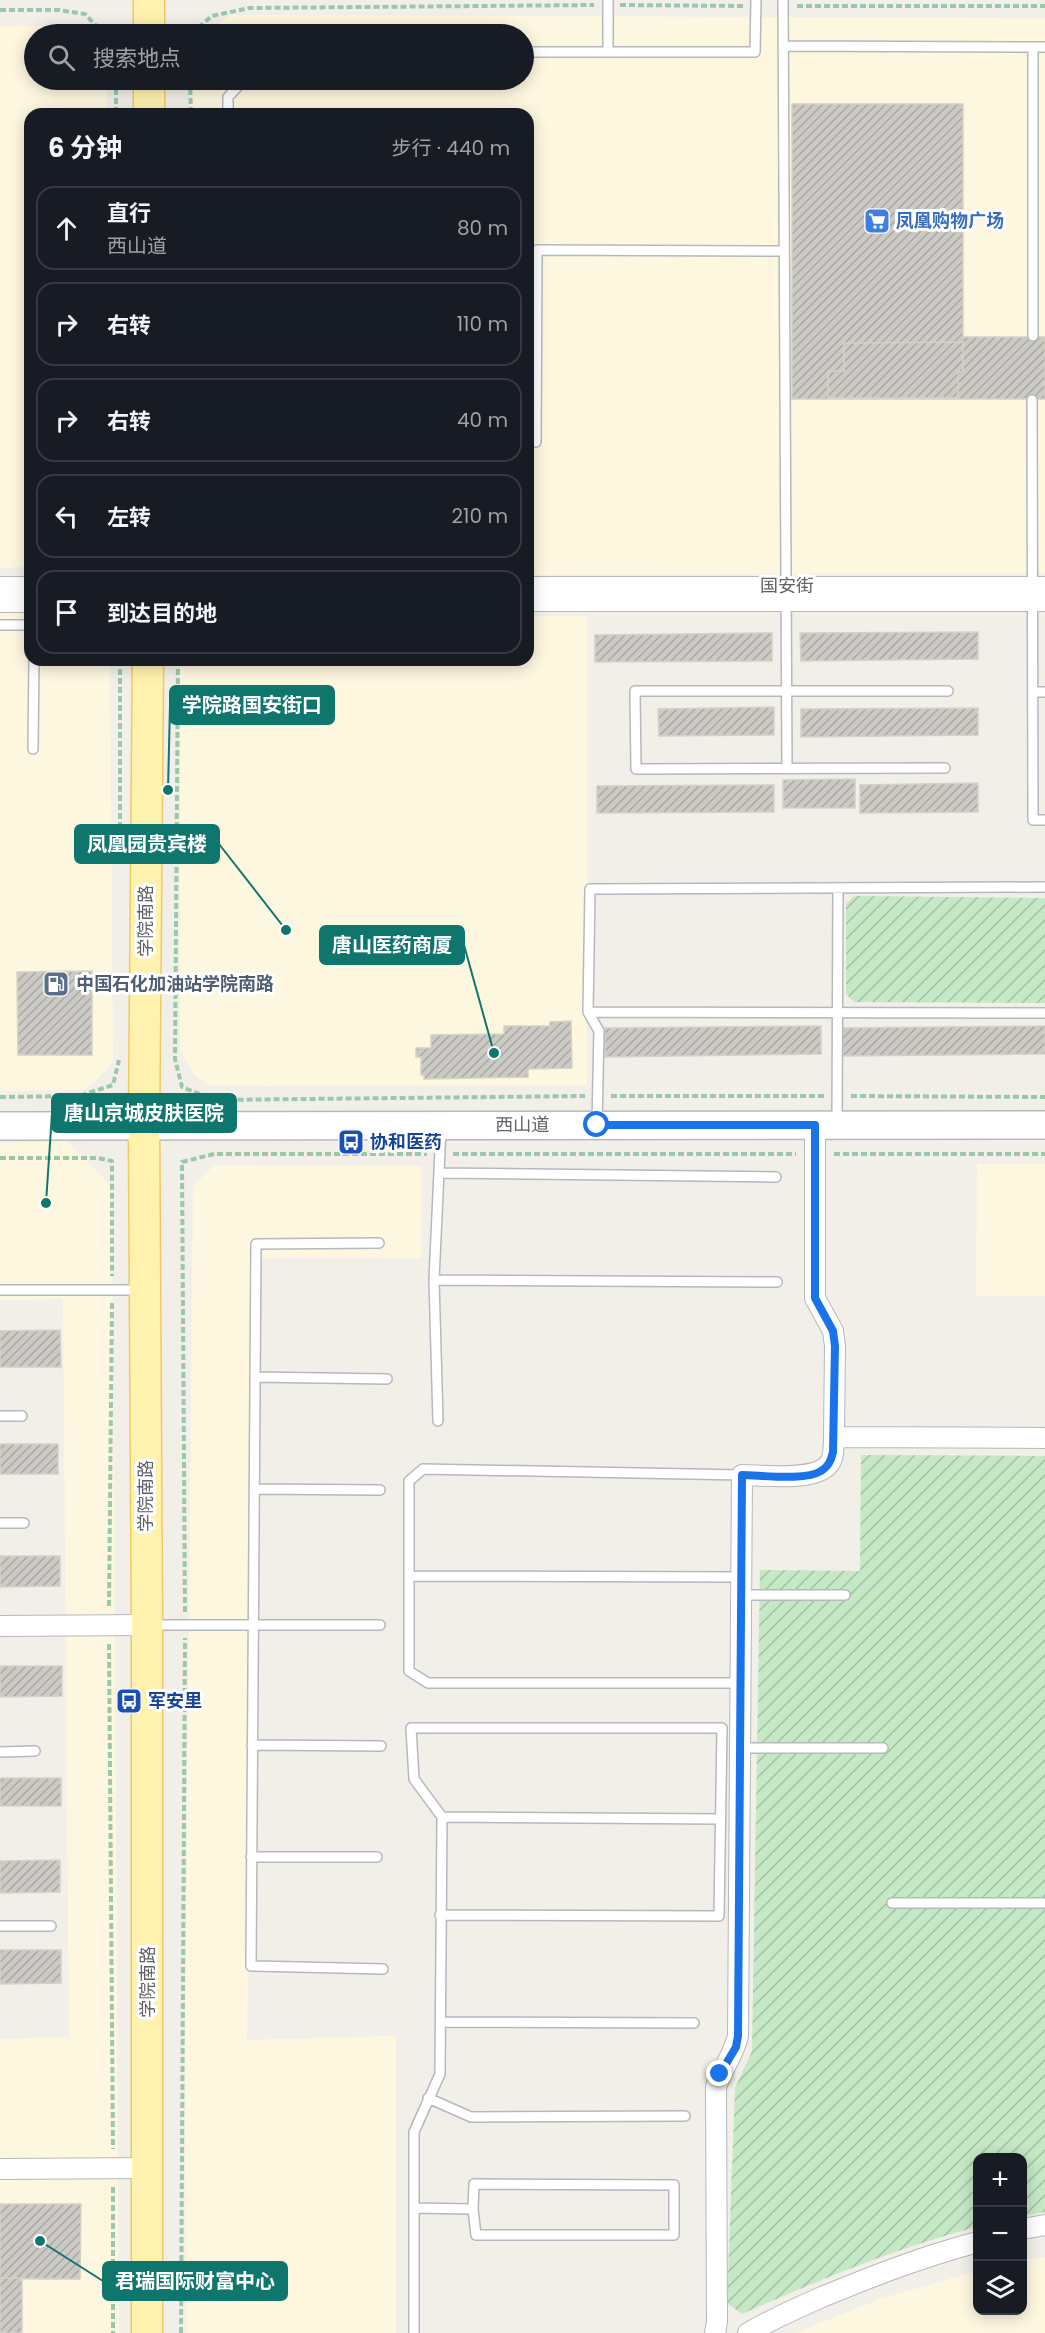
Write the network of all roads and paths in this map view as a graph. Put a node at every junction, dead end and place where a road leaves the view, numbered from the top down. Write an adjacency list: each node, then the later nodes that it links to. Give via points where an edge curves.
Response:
1 (149, 0): 8 (main road)
2 (608, 2): 3 (path); 9 (path, via 249,8 212,16); 14 (lane)
3 (756, 3): 14 (lane, via 755,52)
4 (783, 3): 5 (path); 10 (lane)
5 (1045, 6)
6 (0, 10): 7 (path, via 58,10 85,14)
7 (94, 24)
8 (149, 24)
9 (202, 24)
10 (783, 46): 11 (lane); 23 (lane)
11 (1033, 47): 12 (lane); 24 (lane)
12 (1045, 47)
13 (534, 52): 14 (lane)
14 (608, 52)
15 (116, 90): 19 (path)
16 (149, 90): 20 (main road)
17 (190, 90): 21 (path)
18 (235, 90): 22 (lane, via 228,97)
19 (116, 108)
20 (149, 108)
21 (191, 108)
22 (228, 108)
23 (784, 251): 26 (lane, via 537,250); 30 (lane)
24 (1033, 336)
25 (1032, 400): 31 (lane)
26 (534, 442)
27 (0, 587): 28 (street)
28 (24, 587)
29 (534, 587): 30 (street, 国安街)
30 (785, 593): 31 (street, 国安街); 34 (street, 国安街); 40 (lane)
31 (1039, 594): 42 (lane)
32 (0, 602): 33 (street)
33 (24, 602)
34 (534, 602)
35 (0, 625): 36 (lane)
36 (24, 625)
37 (34, 666): 46 (lane)
38 (148, 666): 59 (main road, 学院南路)
39 (178, 666): 56 (path, via 175,1059)
40 (786, 691): 41 (lane); 47 (lane); 47 (lane, via 635,691 636,769)
41 (948, 691)
42 (1033, 692): 43 (lane); 44 (lane)
43 (1045, 692)
44 (1033, 738): 45 (lane); 49 (lane, via 1034,820)
45 (1045, 738)
46 (33, 749)
47 (787, 768): 48 (lane)
48 (945, 768)
49 (1045, 820)
50 (1045, 887): 51 (lane)
51 (838, 888): 52 (lane, via 590,889); 53 (lane)
52 (588, 1012): 53 (lane); 61 (lane, via 599,1031)
53 (838, 1012): 54 (lane); 62 (lane)
54 (1045, 1013)
55 (113, 1085): 57 (path, via 79,1096)
56 (182, 1087)
57 (0, 1097)
58 (0, 1125): 59 (street, 西山道)
59 (144, 1125): 60 (street, 西山道); 75 (main road, 学院南路)
60 (441, 1125): 61 (street, 西山道); 64 (lane)
61 (597, 1125): 62 (street, 西山道)
62 (826, 1125): 63 (street, 西山道); 65 (street)
63 (1045, 1125)
64 (440, 1154): 65 (path); 68 (lane); 91 (path, via 214,1154 182,1162)
65 (815, 1154): 66 (path); 81 (street, via 815,1298 833,1331)
66 (1045, 1154)
67 (0, 1158): 74 (path, via 112,1161)
68 (439, 1173): 69 (lane); 71 (lane)
69 (776, 1177)
70 (379, 1243): 76 (lane, via 256,1244)
71 (434, 1280): 72 (lane); 80 (lane)
72 (777, 1282)
73 (0, 1290): 74 (lane)
74 (112, 1290): 75 (lane); 95 (path)
75 (145, 1290): 96 (main road, 学院南路)
76 (255, 1377): 77 (lane); 84 (lane)
77 (387, 1378)
78 (0, 1416): 79 (lane)
79 (22, 1416)
80 (438, 1421)
81 (834, 1437): 82 (street); 83 (street, via 830,1462 821,1472 808,1476)
82 (1045, 1438)
83 (742, 1475): 88 (lane, via 423,1468 409,1481); 89 (street)
84 (254, 1489): 85 (lane); 92 (lane)
85 (381, 1490)
86 (0, 1523): 87 (lane)
87 (24, 1523)
88 (410, 1576): 89 (lane); 97 (lane, via 409,1671 428,1683)
89 (741, 1586): 90 (lane); 97 (street)
90 (845, 1595)
91 (185, 1625): 92 (lane); 96 (lane); 128 (path)
92 (253, 1625): 93 (lane); 98 (lane)
93 (380, 1625)
94 (0, 1626): 95 (street)
95 (109, 1626): 96 (street); 118 (path)
96 (147, 1626): 119 (main road, 学院南路)
97 (740, 1683): 100 (street)
98 (252, 1745): 99 (lane); 106 (lane)
99 (381, 1746)
100 (741, 1748): 101 (lane); 130 (street, via 738,2036 716,2087)
101 (883, 1748)
102 (35, 1751): 103 (lane)
103 (0, 1752)
104 (442, 1817): 105 (lane); 105 (lane, via 414,1779 411,1728 722,1728); 110 (lane)
105 (720, 1819): 110 (lane, via 719,1916)
106 (251, 1857): 107 (lane); 113 (lane, via 251,1966)
107 (377, 1857)
108 (892, 1903): 109 (lane)
109 (1045, 1903)
110 (440, 1915): 114 (lane)
111 (0, 1926): 112 (lane)
112 (51, 1926)
113 (383, 1969)
114 (441, 2022): 115 (lane); 116 (lane, via 440,2074)
115 (694, 2023)
116 (428, 2098): 117 (lane, via 471,2116); 121 (lane, via 414,2132)
117 (685, 2116)
118 (113, 2168): 119 (street); 120 (street); 126 (path)
119 (148, 2168): 127 (main road, 学院南路)
120 (0, 2169)
121 (414, 2208): 122 (lane); 129 (lane)
122 (473, 2209): 122 (lane, via 476,2235 674,2235 674,2185 474,2184)
123 (1045, 2224): 124 (street)
124 (1027, 2228)
125 (973, 2243): 131 (street, via 858,2282)
126 (113, 2333)
127 (147, 2333)
128 (182, 2333)
129 (414, 2333)
130 (715, 2333)
131 (748, 2333)

